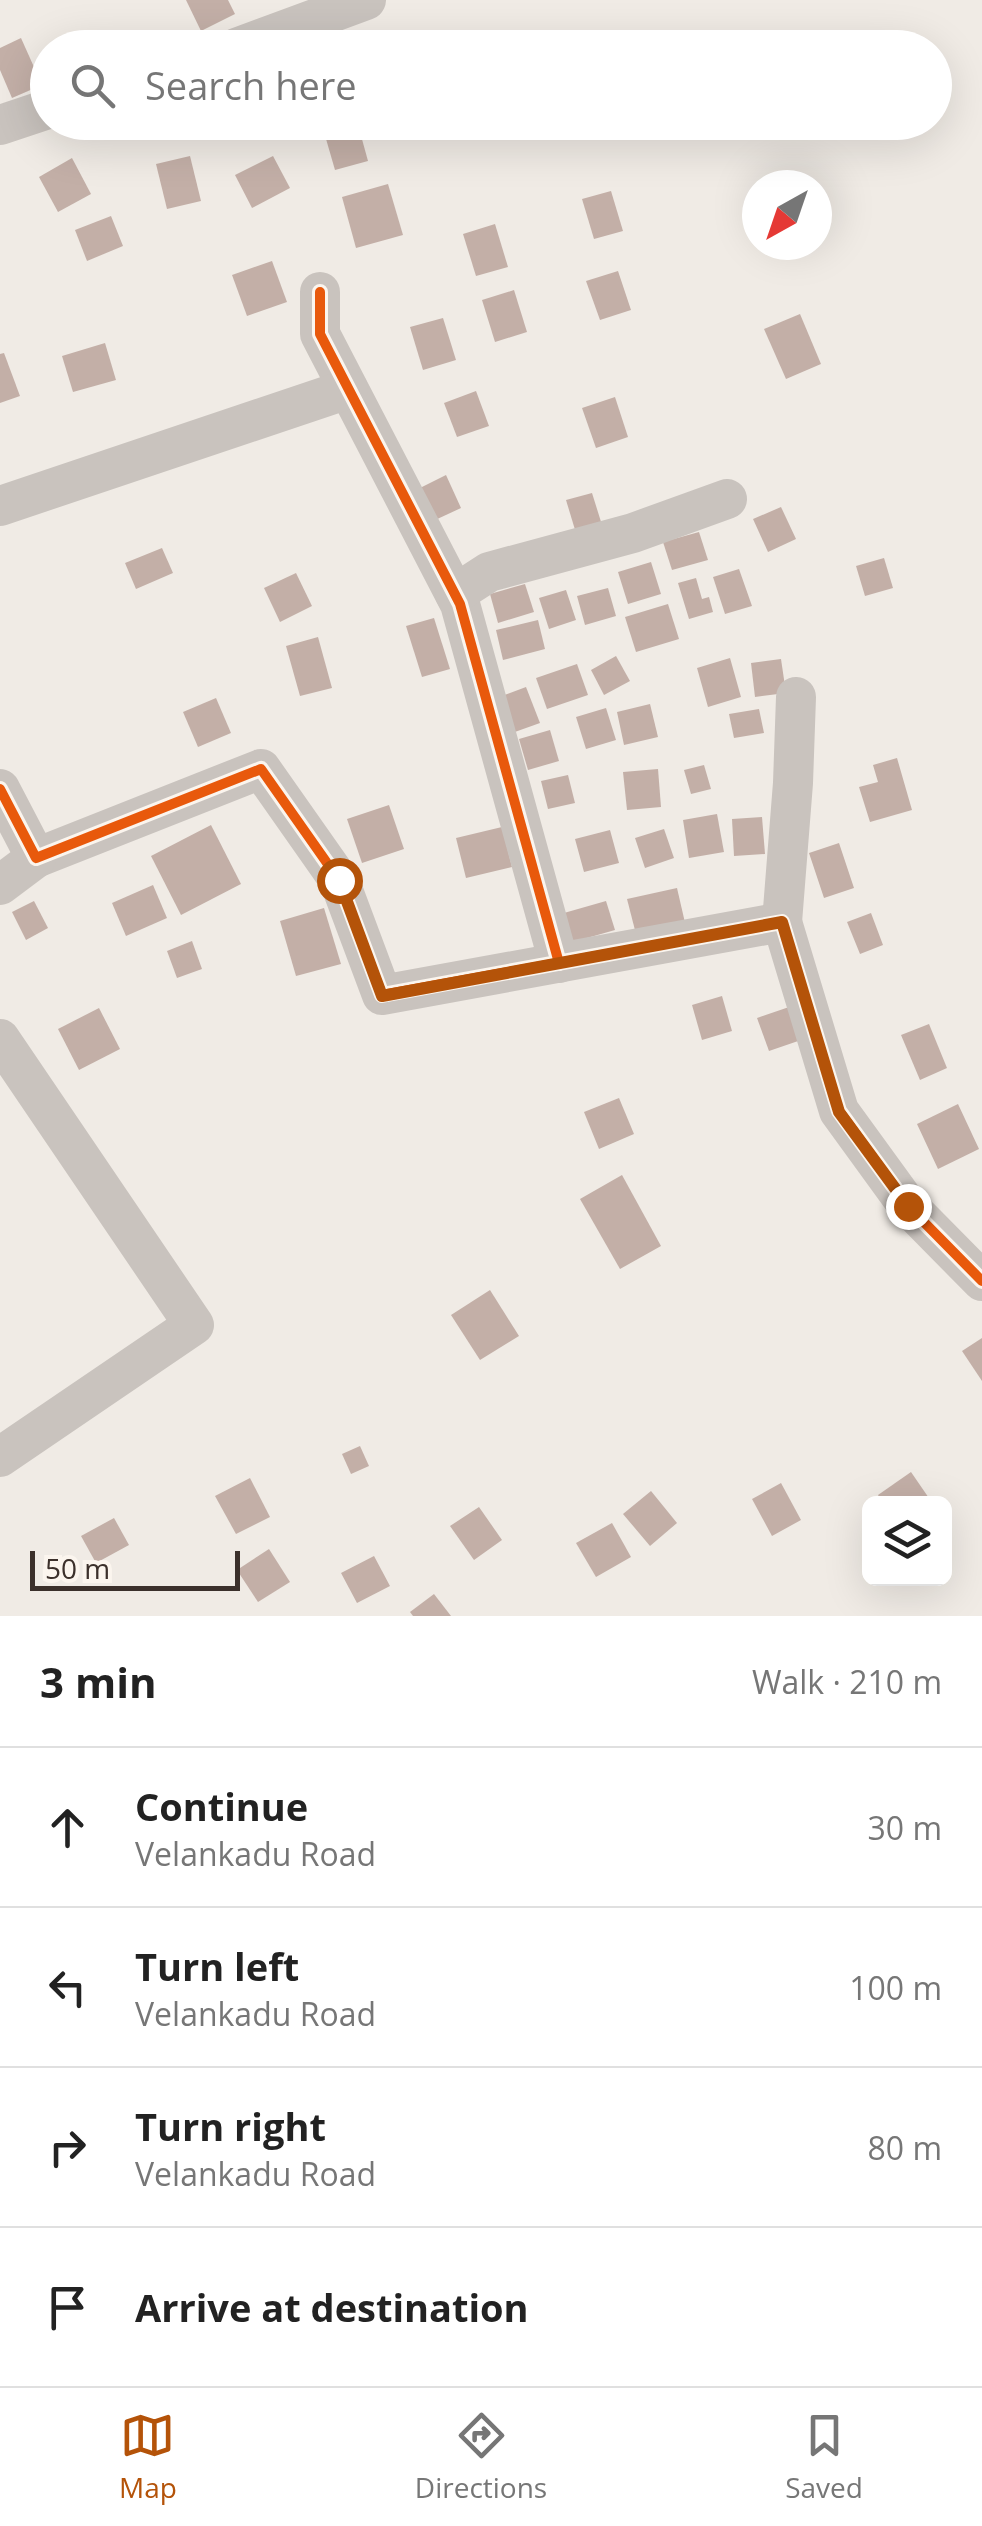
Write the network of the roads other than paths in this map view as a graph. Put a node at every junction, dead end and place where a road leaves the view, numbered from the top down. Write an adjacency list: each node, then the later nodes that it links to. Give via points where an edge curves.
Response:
1 (366, 0): 2 (street)
2 (285, 30)
3 (30, 115): 4 (street)
4 (0, 125)
5 (320, 292): 6 (street, via 320,334)
6 (348, 388): 8 (street); 9 (street)
7 (727, 499): 9 (street, via 489,572)
8 (0, 506)
9 (455, 594): 15 (street)
10 (796, 697): 14 (street)
11 (0, 788): 12 (street)
12 (36, 858): 13 (street); 15 (street, via 262,769 339,880 382,996)
13 (0, 885)
14 (782, 922): 15 (street); 17 (street, via 839,1112 908,1206)
15 (559, 963)
16 (0, 1039): 18 (street, via 194,1325)
17 (982, 1281)
18 (0, 1458)

